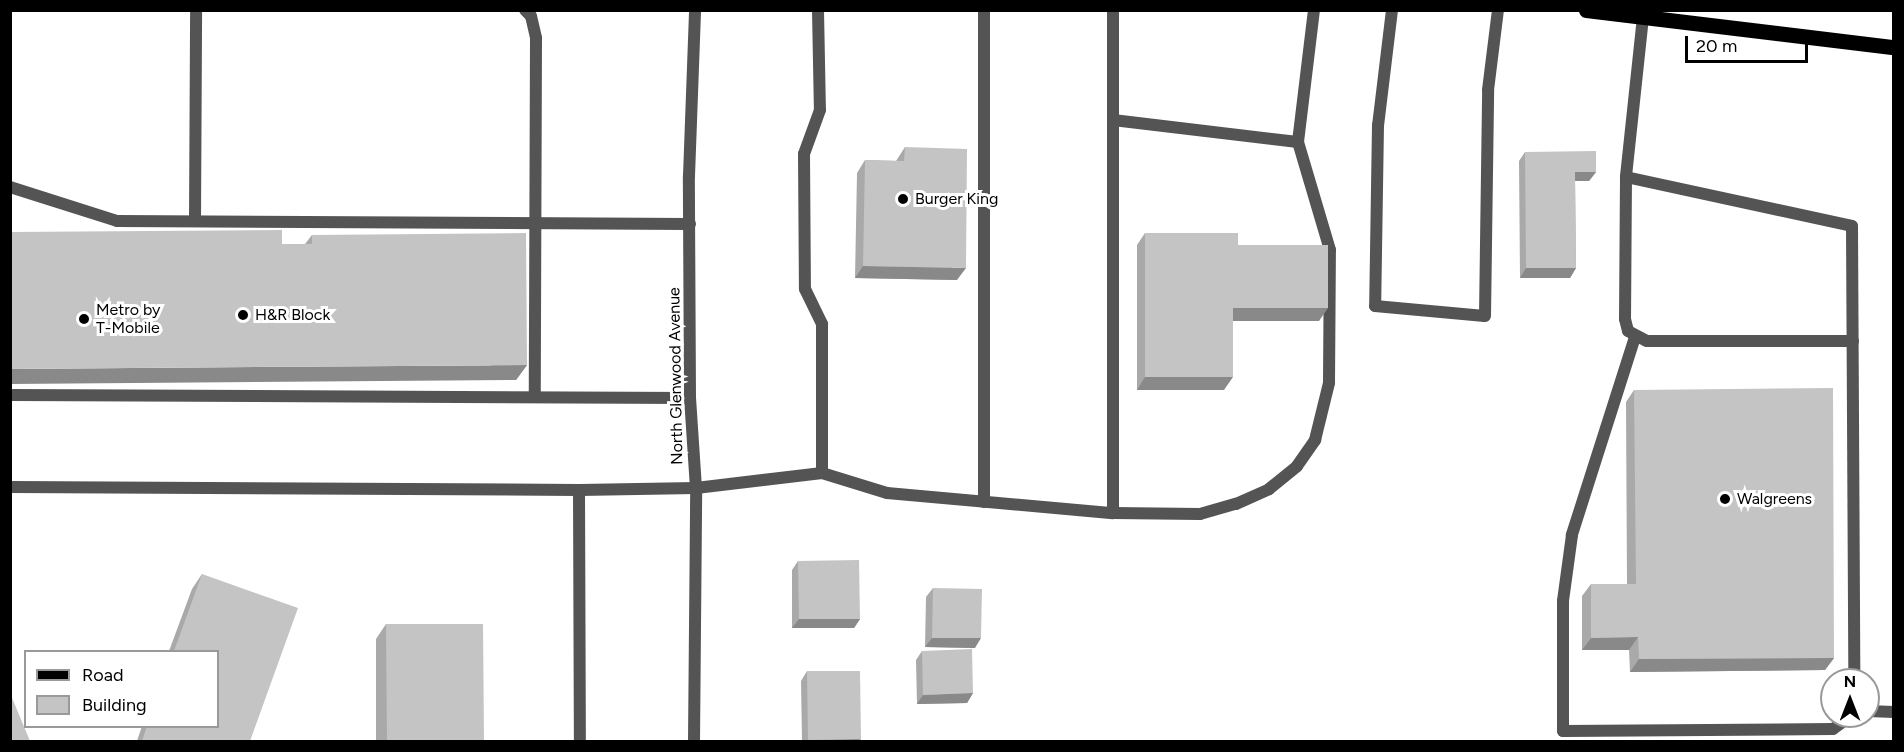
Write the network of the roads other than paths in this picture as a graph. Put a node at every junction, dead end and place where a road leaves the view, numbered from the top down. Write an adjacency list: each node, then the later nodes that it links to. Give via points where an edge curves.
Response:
1 (196, 10): 17 (street)
2 (525, 10): 18 (street, via 531,16 536,39)
3 (695, 10): 19 (street, North Glenwood Avenue)
4 (818, 10): 25 (street, via 819,110 804,154 805,289 822,324)
5 (984, 10): 29 (street)
6 (1113, 10): 13 (street)
7 (1314, 10): 14 (street)
8 (1392, 10): 9 (street, via 1378,125 1375,306 1485,316 1488,90)
9 (1498, 10)
10 (1586, 10): 11 (main road)
11 (1643, 17): 12 (main road); 15 (street)
12 (1893, 48)
13 (1113, 120): 14 (street); 30 (street)
14 (1298, 142): 30 (street, via 1330,250 1329,383 1315,440 1297,466 1279,481 1236,504 1200,514)
15 (1626, 177): 20 (street, via 1625,320); 21 (street, via 1852,226)
16 (10, 187): 17 (street, via 117,221)
17 (195, 221): 18 (street)
18 (535, 223): 19 (street); 23 (street)
19 (690, 224): 24 (street, North Glenwood Avenue)
20 (1635, 337): 21 (street, via 1647,341); 32 (street, via 1572,535 1563,601 1563,731)
21 (1853, 341): 31 (street)
22 (10, 395): 23 (street)
23 (535, 397): 24 (street)
24 (690, 398): 27 (street, North Glenwood Avenue)
25 (822, 473): 27 (street); 29 (street, via 887,493)
26 (10, 487): 28 (street)
27 (696, 488): 28 (street); 34 (street, North Glenwood Avenue)
28 (579, 490): 33 (street)
29 (984, 502): 30 (street)
30 (1113, 513)
31 (1854, 668)
32 (1834, 728)
33 (580, 741)
34 (694, 741)

